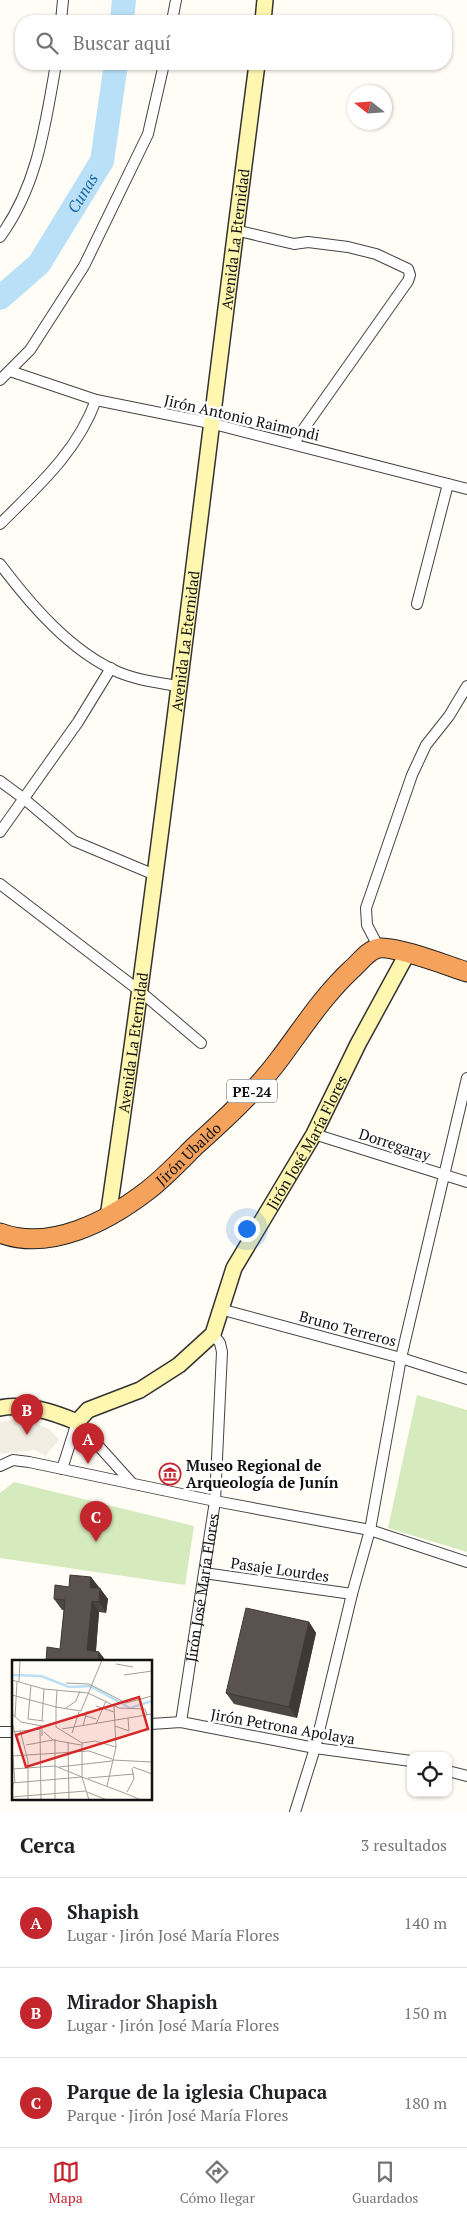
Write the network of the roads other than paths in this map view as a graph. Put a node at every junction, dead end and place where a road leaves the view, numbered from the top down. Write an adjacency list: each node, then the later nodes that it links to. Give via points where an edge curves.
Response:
1 (63, 0): 4 (street)
2 (176, 0): 5 (street)
3 (266, 0): 6 (street)
4 (62, 15)
5 (173, 15)
6 (264, 15)
7 (55, 70): 11 (street, via 37,163 22,200)
8 (163, 70): 12 (street, via 148,134 84,266 30,350)
9 (256, 70): 10 (street, Avenida La Eternidad)
10 (236, 230): 15 (street, Avenida La Eternidad); 16 (street, via 294,244 308,242 376,254 408,269 410,275)
11 (0, 237)
12 (10, 371): 13 (street); 14 (street, Jirón Antonio Raimondi)
13 (0, 380)
14 (96, 400): 15 (street, Jirón Antonio Raimondi); 19 (street, via 68,454)
15 (210, 423): 16 (street, Jirón Antonio Raimondi); 23 (street, Avenida La Eternidad)
16 (293, 444): 17 (street, Jirón Antonio Raimondi)
17 (448, 484): 18 (street, Jirón Antonio Raimondi); 21 (street)
18 (467, 490)
19 (0, 524)
20 (0, 564): 22 (street, via 48,619 82,651)
21 (418, 604)
22 (110, 668): 23 (street, via 145,681); 26 (street, via 78,722)
23 (178, 686): 28 (street, Avenida La Eternidad)
24 (467, 686): 30 (street, via 426,746 412,775 366,908 366,925)
25 (0, 781): 26 (street)
26 (23, 798): 27 (street); 28 (street, via 74,841)
27 (0, 832)
28 (155, 875): 33 (street, Avenida La Eternidad)
29 (0, 884): 33 (street)
30 (379, 948): 31 (highway); 39 (highway, Jirón Ubaldo / PE-24, via 366,955 339,981 239,1106 147,1191)
31 (407, 954): 32 (highway); 36 (street, Jirón José María Flores)
32 (467, 972)
33 (141, 992): 34 (street); 39 (street, Avenida La Eternidad)
34 (201, 1043)
35 (467, 1078): 37 (street)
36 (314, 1134): 37 (street, Dorregaray); 41 (street, Jirón José María Flores, via 234,1268)
37 (444, 1176): 38 (street, Dorregaray); 43 (street)
38 (467, 1182)
39 (108, 1217): 40 (highway, PE-24, via 59,1236 31,1240)
40 (0, 1233)
41 (220, 1309): 42 (street, Jirón José María Flores); 43 (street, Bruno Terreros)
42 (213, 1334): 46 (street, via 179,1365 140,1390 88,1410); 50 (street, Jirón José María Flores, via 222,1352)
43 (401, 1358): 44 (street, Bruno Terreros); 51 (street)
44 (467, 1379)
45 (0, 1408): 46 (street, via 26,1406)
46 (77, 1422): 48 (street); 49 (street)
47 (0, 1466): 48 (street, via 13,1460)
48 (62, 1468): 49 (street)
49 (131, 1482): 50 (street)
50 (215, 1501): 51 (street); 53 (street, Jirón José María Flores)
51 (370, 1530): 52 (street); 54 (street)
52 (467, 1562)
53 (204, 1573): 54 (street, Pasaje Lourdes); 55 (street, Jirón José María Flores)
54 (352, 1594): 57 (street)
55 (180, 1722): 56 (street, Jirón Petrona Apolaya); 57 (street, Jirón Petrona Apolaya)
56 (152, 1724)
57 (315, 1748): 58 (street, Jirón Petrona Apolaya); 61 (street)
58 (407, 1760)
59 (452, 1772): 60 (street)
60 (467, 1776)
61 (295, 1812)

